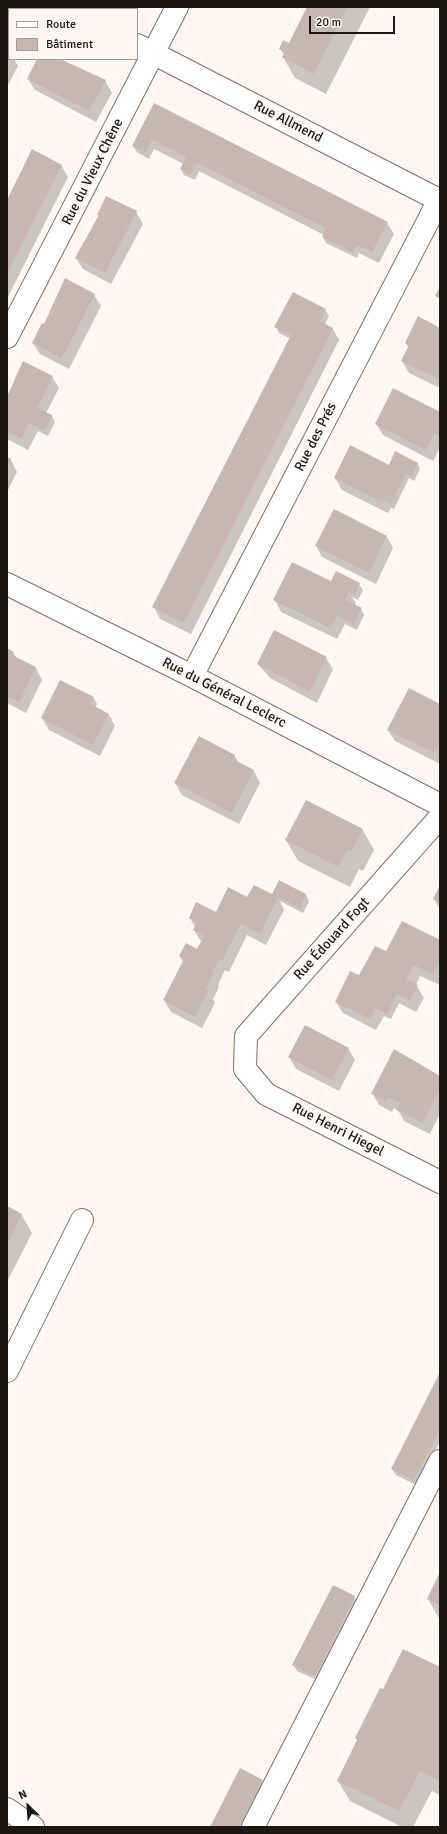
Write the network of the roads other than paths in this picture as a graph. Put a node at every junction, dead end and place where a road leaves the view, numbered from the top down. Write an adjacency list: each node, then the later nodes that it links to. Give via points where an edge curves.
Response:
1 (177, 7): 2 (street, Rue du Vieux Chêne)
2 (146, 49): 3 (street, Rue Allmend); 4 (street, Rue du Vieux Chêne)
3 (440, 199): 6 (street, Rue des Prés)
4 (7, 337)
5 (7, 584): 6 (street, Rue du Général Leclerc)
6 (192, 676): 7 (street, Rue du Général Leclerc)
7 (440, 805)
8 (440, 817): 9 (street, Rue Édouard Fogt, via 246,1036)
9 (244, 1069): 10 (street, Rue Henri Hiegel, via 266,1094)
10 (440, 1182)
11 (82, 1220): 12 (street)
12 (7, 1371)
13 (440, 1461): 16 (street)
14 (7, 1809): 15 (street)
15 (34, 1827)
16 (253, 1827)

